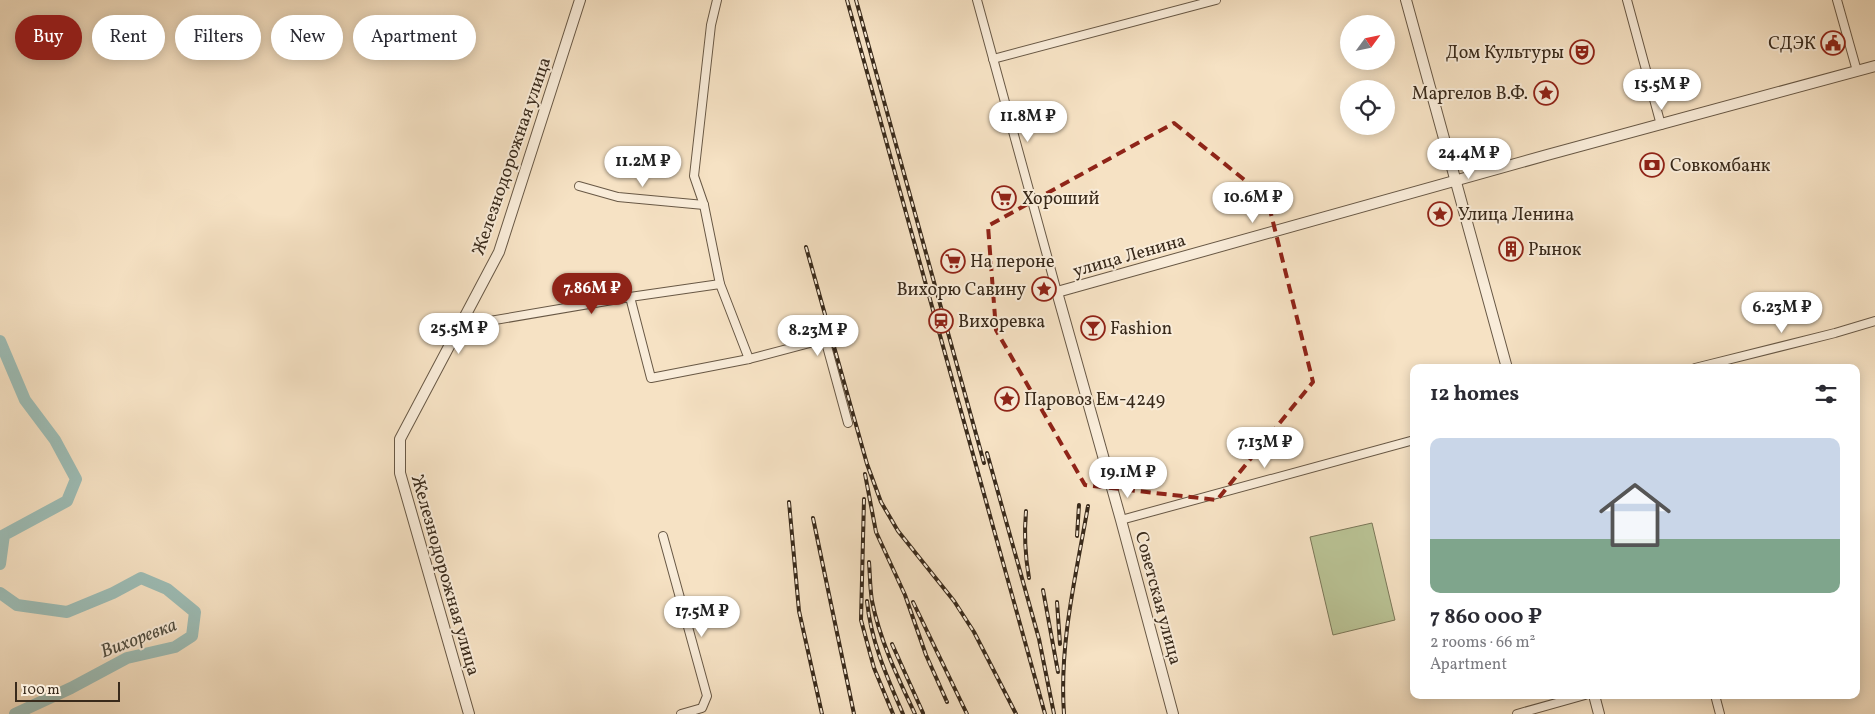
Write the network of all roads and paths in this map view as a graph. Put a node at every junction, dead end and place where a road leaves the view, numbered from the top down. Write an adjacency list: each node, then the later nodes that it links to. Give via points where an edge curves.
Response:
1 (580, 0): 20 (street, Железнодорожная улица, via 498,252)
2 (717, 0): 15 (street, via 711,25 694,176)
3 (977, 0): 9 (street, Советская улица)
4 (1216, 0): 8 (street)
5 (1406, 0): 13 (street)
6 (1627, 0): 12 (street)
7 (1837, 0): 11 (street)
8 (1187, 4): 9 (street)
9 (993, 59): 17 (street, Советская улица)
10 (1875, 66): 11 (street, улица Ленина)
11 (1857, 71): 12 (street, улица Ленина)
12 (1661, 125): 13 (street, улица Ленина)
13 (1456, 180): 17 (street, улица Ленина); 22 (street)
14 (579, 186): 15 (street, via 618,197)
15 (704, 205): 16 (street)
16 (720, 284): 18 (street); 21 (street)
17 (1057, 292): 26 (street, Советская улица)
18 (630, 297): 20 (street); 21 (street, via 651,378)
19 (1875, 321): 23 (street)
20 (460, 326): 31 (street, Железнодорожная улица, via 400,439 400,473)
21 (749, 359): 24 (street, via 825,339)
22 (1506, 364)
23 (1711, 364)
24 (848, 424)
25 (1410, 441): 26 (street)
26 (1121, 520): 33 (street, Советская улица)
27 (663, 536): 32 (street, via 707,696 702,708)
28 (1571, 699): 34 (street)
29 (1595, 699): 35 (street)
30 (1716, 699): 36 (street)
31 (468, 714)
32 (681, 714)
33 (1173, 714)
34 (1517, 714)
35 (1599, 714)
36 (1720, 714)

